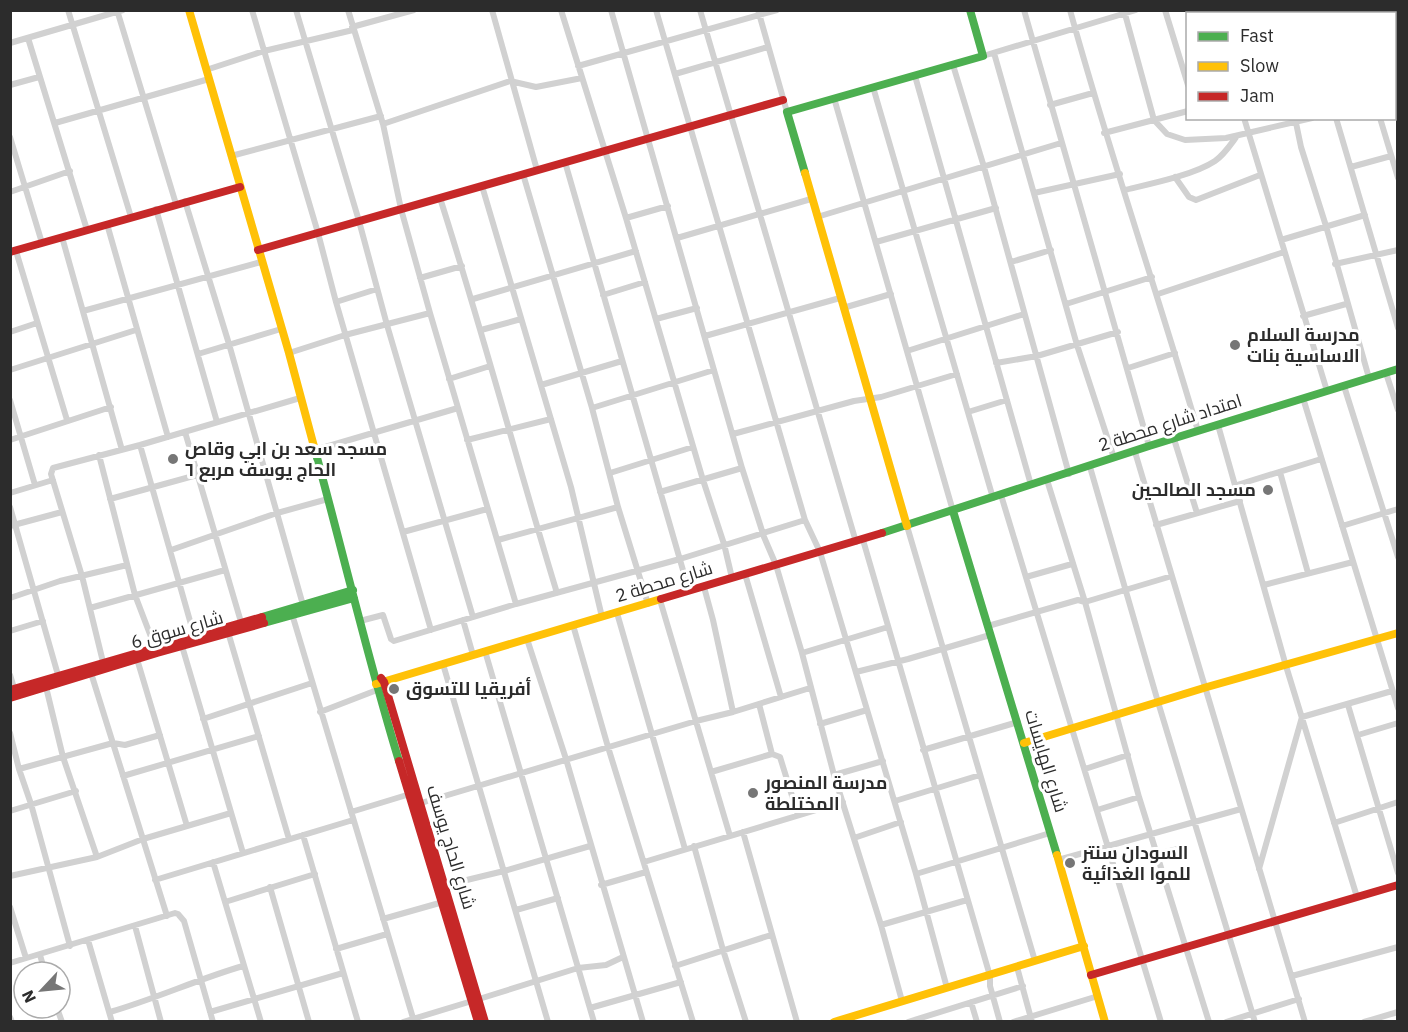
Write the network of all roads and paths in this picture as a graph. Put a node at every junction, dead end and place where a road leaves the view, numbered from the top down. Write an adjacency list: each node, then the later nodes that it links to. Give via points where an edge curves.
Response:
1 (68, 10): 21 (street)
2 (189, 10): 38 (street)
3 (252, 10): 31 (street)
4 (296, 10): 29 (street)
5 (348, 10): 23 (street)
6 (414, 10): 23 (street)
7 (492, 10): 44 (street)
8 (561, 10): 37 (street)
9 (611, 10): 32 (street)
10 (657, 10): 27 (street)
11 (700, 10): 24 (street)
12 (777, 10): 19 (street)
13 (970, 10): 34 (street)
14 (1024, 10): 26 (street)
15 (1070, 10): 22 (street)
16 (1136, 10): 20 (street)
17 (1165, 10): 43 (street)
18 (119, 11): 21 (street); 48 (street)
19 (759, 13): 24 (street); 30 (street)
20 (1119, 13): 22 (street); 57 (street)
21 (73, 25): 25 (street); 52 (street)
22 (1075, 28): 26 (street); 47 (street)
23 (353, 29): 29 (street); 56 (street)
24 (706, 30): 27 (street); 35 (street)
25 (28, 38): 28 (street); 41 (street)
26 (1032, 40): 33 (street); 51 (street)
27 (666, 41): 32 (street); 39 (street)
28 (11, 42)
29 (305, 42): 31 (street); 65 (street)
30 (768, 47): 35 (street); 50 (street)
31 (264, 51): 38 (street); 71 (street)
32 (623, 53): 37 (street); 70 (street)
33 (994, 53): 34 (street); 74 (street)
34 (983, 56): 36 (street)
35 (716, 62): 39 (street); 55 (street)
36 (953, 65): 40 (street); 78 (street)
37 (578, 66): 42 (street)
38 (207, 74): 48 (street); 75 (street)
39 (675, 74): 64 (street)
40 (915, 76): 46 (street); 86 (street)
41 (39, 77): 45 (street); 62 (street)
42 (582, 78): 44 (street, via 536,87); 73 (street)
43 (1186, 78)
44 (510, 81): 63 (street); 80 (street)
45 (10, 85)
46 (873, 87): 49 (street); 92 (street)
47 (1093, 93): 51 (street); 66 (street)
48 (142, 98): 52 (street); 98 (street)
49 (834, 98): 53 (street); 99 (street)
50 (783, 100): 53 (street); 55 (street)
51 (1050, 105): 72 (street)
52 (99, 111): 62 (street); 106 (street)
53 (787, 112): 97 (street)
54 (1186, 112): 57 (street)
55 (732, 115): 64 (street); 104 (street)
56 (381, 116): 63 (street); 65 (street)
57 (1154, 120): 66 (street); 68 (street, via 1176,138)
58 (1245, 120): 67 (street)
59 (1337, 120): 79 (street)
60 (1381, 120): 76 (street)
61 (1295, 121): 67 (street); 113 (street)
62 (55, 123): 81 (street)
63 (383, 124): 103 (street)
64 (690, 127): 70 (street); 112 (street)
65 (332, 130): 71 (street); 110 (street)
66 (1104, 133): 83 (street)
67 (1249, 134): 68 (street); 84 (street)
68 (1238, 136): 85 (street, via 1216,161)
69 (10, 137): 90 (street)
70 (649, 138): 73 (street); 100 (street)
71 (290, 141): 75 (street); 116 (street)
72 (1061, 143): 74 (street); 88 (street)
73 (605, 151): 77 (street); 107 (street)
74 (1023, 155): 78 (street); 95 (street)
75 (231, 156): 91 (street)
76 (1391, 156): 79 (street); 87 (street)
77 (565, 162): 80 (street); 130 (street)
78 (984, 167): 86 (street); 101 (street)
79 (1351, 167): 105 (street)
80 (537, 170): 82 (street)
81 (70, 171): 90 (street); 114 (street)
82 (523, 174): 89 (street); 134 (street)
83 (1120, 174): 88 (street); 93 (street)
84 (1260, 175): 85 (street, via 1196,201); 119 (street)
85 (1175, 177): 93 (street)
86 (942, 178): 92 (street); 109 (street)
87 (1398, 178)
88 (1074, 184): 95 (street); 142 (street)
89 (482, 186): 96 (street); 141 (street)
90 (26, 187): 94 (street); 121 (street)
91 (240, 187): 98 (street); 122 (street)
92 (903, 190): 99 (street); 115 (street)
93 (1125, 190): 136 (street)
94 (10, 192)
95 (1034, 193): 123 (street)
96 (440, 198): 103 (street); 133 (street)
97 (811, 199): 104 (street); 108 (street)
98 (180, 202): 102 (street); 135 (street)
99 (864, 203): 108 (street); 120 (street)
100 (668, 206): 107 (street); 118 (street)
101 (996, 208): 109 (street); 131 (street)
102 (156, 209): 106 (street); 139 (street)
103 (401, 209): 110 (street); 137 (street)
104 (760, 213): 112 (street); 156 (street)
105 (1365, 215): 113 (street); 128 (street)
106 (131, 217): 111 (street)
107 (626, 218): 125 (street)
108 (817, 218): 147 (street)
109 (955, 219): 115 (street); 164 (street)
110 (359, 221): 116 (street); 140 (street)
111 (106, 224): 114 (street); 146 (street)
112 (719, 225): 118 (street); 163 (street)
113 (1326, 226): 119 (street); 132 (street)
114 (87, 230): 117 (street)
115 (915, 231): 120 (street); 173 (street)
116 (318, 233): 122 (street); 149 (street)
117 (62, 237): 121 (street); 154 (street)
118 (677, 238): 152 (street)
119 (1281, 240): 127 (street)
120 (876, 242): 143 (street)
121 (42, 243): 126 (street)
122 (258, 250): 129 (street)
123 (1051, 250): 131 (street); 150 (street)
124 (1398, 250): 128 (street)
125 (636, 251): 130 (street); 138 (street)
126 (13, 252): 161 (street)
127 (1284, 252): 144 (street); 158 (street)
128 (1377, 255): 132 (street); 165 (street)
129 (261, 262): 135 (street); 166 (street)
130 (594, 262): 134 (street); 145 (street)
131 (1011, 262): 157 (street)
132 (1335, 264): 151 (street)
133 (462, 266): 137 (street); 148 (street)
134 (553, 275): 141 (street); 190 (street)
135 (208, 276): 139 (street); 175 (street)
136 (1152, 277): 142 (street); 144 (street)
137 (420, 278): 155 (street)
138 (645, 282): 145 (street); 160 (street)
139 (178, 284): 146 (street); 180 (street)
140 (377, 288): 149 (street); 162 (street)
141 (512, 288): 148 (street); 159 (street)
142 (1106, 293): 150 (street); 170 (street)
143 (891, 294): 153 (street); 177 (street)
144 (1158, 294): 179 (street)
145 (603, 296): 183 (street)
146 (128, 298): 154 (street); 167 (street)
147 (840, 298): 153 (street); 156 (street)
148 (472, 299): 168 (street)
149 (336, 302): 171 (street)
150 (1066, 304): 176 (street)
151 (1346, 304): 158 (street); 193 (street)
152 (697, 308): 160 (street); 172 (street)
153 (843, 309): 204 (street)
154 (83, 311): 174 (street)
155 (430, 313): 162 (street); 194 (street)
156 (789, 314): 163 (street); 209 (street)
157 (1024, 314): 164 (street); 181 (street)
158 (1304, 316): 199 (street)
159 (521, 319): 168 (street); 196 (street)
160 (656, 319): 195 (street)
161 (38, 323): 169 (street); 182 (street)
162 (387, 324): 171 (street); 216 (street)
163 (747, 325): 172 (street); 217 (street)
164 (985, 326): 173 (street); 184 (street)
165 (1398, 328)
166 (281, 329): 175 (street); 178 (street)
167 (136, 330): 174 (street); 225 (street)
168 (481, 330): 185 (street)
169 (10, 332)
170 (1118, 332): 176 (street); 186 (street)
171 (345, 335): 178 (street); 222 (street)
172 (705, 336): 189 (street)
173 (947, 338): 177 (street); 192 (street)
174 (93, 344): 182 (street); 206 (street)
175 (229, 344): 180 (street); 212 (street)
176 (1077, 345): 181 (street); 236 (street)
177 (907, 351): 198 (street)
178 (289, 353): 201 (street)
179 (1175, 353): 186 (street); 220 (street)
180 (198, 354): 215 (street)
181 (1037, 356): 184 (street); 243 (street)
182 (48, 358): 188 (street); 214 (street)
183 (622, 361): 190 (street); 200 (street)
184 (996, 363): 205 (street)
185 (490, 366): 194 (street); 219 (street)
186 (1128, 368): 231 (street)
187 (1398, 369): 191 (street, امتداد شارع محطة 2)
188 (10, 370)
189 (714, 370): 195 (street); 223 (street)
190 (582, 373): 196 (street); 208 (street)
191 (1386, 373): 193 (street, امتداد شارع محطة 2); 210 (street)
192 (957, 374): 198 (street); 211 (street)
193 (1369, 378): 197 (street, امتداد شارع محطة 2)
194 (449, 379): 207 (street)
195 (674, 381): 200 (street); 230 (street)
196 (541, 385): 213 (street)
197 (1344, 386): 199 (street, امتداد شارع محطة 2); 266 (street)
198 (917, 387): 204 (street); 262 (street)
199 (1327, 391): 202 (street, امتداد شارع محطة 2)
200 (632, 395): 208 (street); 238 (street)
201 (300, 398): 212 (street); 233 (street)
202 (1303, 398): 218 (street, امتداد شارع محطة 2); 237 (street)
203 (10, 399): 224 (street)
204 (870, 399): 209 (street); 272 (street)
205 (1007, 400): 211 (street); 249 (street)
206 (111, 407): 214 (street); 232 (street)
207 (458, 408): 216 (street); 228 (street)
208 (592, 408): 242 (street)
209 (817, 410): 217 (street); 279 (street)
210 (1398, 410)
211 (968, 412): 254 (street)
212 (247, 413): 215 (street); 264 (street)
213 (550, 419): 219 (street); 267 (street)
214 (68, 420): 224 (street)
215 (217, 422): 221 (street)
216 (417, 422): 222 (street); 268 (street)
217 (776, 422): 223 (street); 269 (street)
218 (1218, 425): 220 (street, امتداد شارع محطة 2); 250 (street)
219 (510, 430): 228 (street); 274 (street)
220 (1198, 431): 226 (street, امتداد شارع محطة 2)
221 (185, 432): 225 (street); 244 (street)
222 (374, 434): 233 (street); 275 (street)
223 (733, 434): 240 (street)
224 (21, 436): 227 (street); 248 (street)
225 (168, 437): 229 (street)
226 (1174, 439): 231 (street, امتداد شارع محطة 2); 265 (street)
227 (10, 440)
228 (467, 440): 260 (street)
229 (140, 445): 232 (street); 251 (street)
230 (693, 447): 238 (street); 246 (street)
231 (1149, 447): 234 (street, امتداد شارع محطة 2)
232 (122, 450): 235 (street)
233 (315, 450): 256 (street)
234 (1135, 452): 236 (street, امتداد شارع محطة 2); 270 (street)
235 (99, 456): 245 (street, via 53,468); 255 (street)
236 (1113, 458): 239 (street, امتداد شارع محطة 2)
237 (1321, 459): 241 (street); 273 (street)
238 (651, 461): 242 (street); 252 (street)
239 (1090, 467): 243 (street, امتداد شارع محطة 2); 302 (street)
240 (742, 468): 246 (street); 276 (street)
241 (1280, 472): 250 (street); 291 (street)
242 (610, 473): 259 (street)
243 (1069, 474): 247 (street, امتداد شارع محطة 2)
244 (197, 475): 251 (street); 277 (street)
245 (53, 480): 248 (street); 263 (street)
246 (703, 480): 252 (street); 280 (street)
247 (1047, 480): 249 (street, امتداد شارع محطة 2); 286 (street)
248 (35, 485): 253 (street)
249 (1030, 485): 254 (street, امتداد شارع محطة 2)
250 (1237, 485): 257 (street)
251 (152, 487): 255 (street); 281 (street)
252 (660, 492): 284 (street)
253 (10, 493)
254 (997, 496): 262 (street, امتداد شارع محطة 2); 295 (street)
255 (110, 499): 287 (street)
256 (328, 499): 264 (street); 305 (street)
257 (1240, 501): 265 (street); 299 (street)
258 (10, 507): 271 (street)
259 (618, 507): 267 (street); 290 (street)
260 (486, 509): 268 (street); 278 (street)
261 (1398, 509): 266 (street)
262 (952, 511): 272 (street, شارع محطة 2); 327 (street, شارع الهايسات)
263 (62, 512): 271 (street); 293 (street)
264 (277, 513): 277 (street); 312 (street)
265 (1197, 513): 270 (street)
266 (1384, 513): 273 (street); 283 (street)
267 (579, 518): 274 (street); 298 (street)
268 (444, 520): 275 (street); 317 (street)
269 (804, 520): 276 (street); 282 (street)
270 (1156, 525): 294 (street)
271 (13, 526): 301 (street)
272 (907, 526): 279 (street, شارع محطة 2); 335 (street)
273 (1342, 526): 285 (street)
274 (538, 529): 278 (street); 304 (street)
275 (403, 532): 326 (street)
276 (763, 533): 280 (street); 288 (street)
277 (216, 536): 281 (street); 289 (street)
278 (498, 540): 310 (street)
279 (859, 541): 282 (street, شارع محطة 2); 324 (street)
280 (724, 544): 284 (street); 296 (street)
281 (171, 549): 297 (street)
282 (820, 552): 288 (street, شارع محطة 2); 332 (street)
283 (1398, 557)
284 (680, 559): 290 (street); 303 (street)
285 (1353, 562): 291 (street); 333 (street)
286 (1072, 564): 295 (street); 309 (street)
287 (127, 565): 293 (street); 306 (street)
288 (776, 565): 292 (street, شارع محطة 2); 338 (street)
289 (225, 570): 297 (street); 322 (street)
290 (639, 570): 298 (street); 311 (street)
291 (1308, 573): 299 (street)
292 (745, 574): 296 (street, شارع محطة 2); 356 (street)
293 (82, 576): 301 (street); 313 (street)
294 (1172, 576): 302 (street); 352 (street)
295 (1026, 577): 314 (street)
296 (732, 578): 300 (street, شارع محطة 2)
297 (179, 583): 306 (street); 330 (street)
298 (594, 583): 304 (street); 318 (street)
299 (1263, 585): 344 (street)
300 (704, 587): 303 (street, شارع محطة 2); 365 (street)
301 (35, 590): 307 (street); 320 (street)
302 (1125, 590): 309 (street); 358 (street)
303 (689, 591): 308 (street, شارع محطة 2)
304 (558, 593): 310 (street)
305 (354, 594): 312 (street, شارع سوق 6); 316 (street, شارع سوق 6); 321 (street)
306 (135, 595): 313 (street); 336 (street)
307 (10, 598)
308 (660, 600): 311 (street, شارع محطة 2); 369 (street)
309 (1085, 602): 314 (street, via 1078,600); 366 (street)
310 (516, 604): 317 (street)
311 (648, 604): 315 (street, شارع محطة 2)
312 (303, 605): 322 (street, شارع سوق 6)
313 (90, 608): 342 (street)
314 (1037, 612): 327 (street); 373 (street)
315 (617, 613): 318 (street, شارع محطة 2); 375 (street)
316 (292, 614): 328 (street, شارع سوق 6); 349 (street)
317 (473, 617): 319 (street)
318 (602, 617): 323 (street, شارع محطة 2)
319 (463, 620): 326 (street); 339 (street)
320 (43, 621): 325 (street); 348 (street)
321 (360, 621): 326 (street, via 383,615 394,641); 350 (street)
322 (241, 622): 330 (street, شارع سوق 6)
323 (573, 625): 331 (street, شارع محطة 2); 382 (street)
324 (888, 627): 332 (street); 341 (street)
325 (10, 630)
326 (431, 630)
327 (989, 630): 335 (street); 370 (street, شارع الهايسات)
328 (228, 632): 334 (street, شارع سوق 6); 359 (street)
329 (1398, 633): 333 (street)
330 (194, 635): 336 (street, شارع سوق 6)
331 (527, 639): 337 (street, شارع محطة 2); 388 (street)
332 (846, 639): 338 (street); 345 (street)
333 (1377, 640): 344 (street); 355 (street)
334 (182, 646): 336 (street, شارع سوق 6); 368 (street)
335 (944, 649): 341 (street); 379 (street)
336 (156, 650): 340 (street, شارع سوق 6); 342 (street, شارع سوق 6)
337 (485, 651): 339 (street, شارع محطة 2); 393 (street)
338 (802, 653): 353 (street)
339 (473, 655): 343 (street, شارع محطة 2)
340 (137, 658): 346 (street, شارع سوق 6); 376 (street)
341 (897, 661): 345 (street); 384 (street)
342 (103, 662): 348 (street, شارع سوق 6)
343 (443, 664): 350 (street, شارع محطة 2); 398 (street)
344 (1286, 666): 352 (street); 367 (street)
345 (856, 672): 363 (street)
346 (91, 673): 351 (street, شارع سوق 6); 381 (street)
347 (10, 675): 354 (street)
348 (58, 675): 354 (street, شارع سوق 6)
349 (312, 683): 359 (street); 364 (street)
350 (379, 685): 364 (street); 401 (street, شارع الحاج يوسف); 406 (street, شارع الحاج يوسف)
351 (46, 687): 357 (street, شارع سوق 6); 387 (street)
352 (1207, 687): 358 (street); 408 (street)
353 (810, 688): 356 (street); 372 (street)
354 (12, 689)
355 (1392, 691): 361 (street); 362 (street)
356 (781, 697): 360 (street)
357 (10, 698)
358 (1158, 702): 366 (street); 417 (street)
359 (249, 704): 368 (street); 378 (street)
360 (759, 704): 365 (street); 385 (street)
361 (1348, 705): 367 (street); 377 (street)
362 (1398, 708)
363 (867, 710): 372 (street); 389 (street)
364 (321, 712): 412 (street)
365 (733, 712): 369 (street)
366 (1117, 715): 373 (street); 386 (street)
367 (1302, 717): 418 (street); 443 (street)
368 (203, 719): 383 (street)
369 (696, 721): 375 (street); 394 (street)
370 (1018, 722): 379 (street); 380 (street, شارع الهايسات)
371 (1398, 723): 377 (street)
372 (820, 724): 395 (street)
373 (1072, 729): 380 (street); 392 (street)
374 (10, 733): 391 (street)
375 (651, 734): 382 (street); 432 (street)
376 (160, 735): 381 (street, via 125,745); 390 (street)
377 (1358, 735): 409 (street)
378 (259, 736): 383 (street); 427 (street)
379 (969, 737): 384 (street); 396 (street)
380 (1024, 743): 421 (street, شارع الهايسات)
381 (113, 744): 387 (street); 397 (street)
382 (608, 747): 388 (street); 440 (street)
383 (213, 749): 390 (street); 413 (street)
384 (923, 750): 399 (street)
385 (772, 754): 394 (street); 414 (street, via 780,757)
386 (1128, 755): 392 (street); 402 (street)
387 (63, 757): 391 (street); 400 (street)
388 (566, 759): 393 (street); 429 (street)
389 (883, 761): 395 (street); 403 (street)
390 (169, 762): 397 (street); 419 (street)
391 (19, 769): 407 (street)
392 (1085, 769): 410 (street)
393 (522, 772): 398 (street); 437 (street)
394 (711, 772): 424 (street)
395 (834, 775): 404 (street)
396 (980, 775): 399 (street); 431 (street)
397 (123, 776): 426 (street)
398 (478, 785): 406 (street); 444 (street)
399 (935, 789): 403 (street); 441 (street)
400 (76, 791): 407 (street); 436 (street)
401 (410, 794): 412 (street); 459 (street, شارع الحاج يوسف)
402 (1139, 797): 410 (street); 423 (street)
403 (894, 801): 416 (street)
404 (843, 802): 414 (street); 425 (street)
405 (1398, 802): 409 (street)
406 (421, 803): 451 (street, شارع الحاج يوسف)
407 (31, 804): 411 (street); 442 (street)
408 (1241, 809): 417 (street); 443 (street)
409 (1380, 809): 418 (street); 446 (street)
410 (1097, 810): 428 (street)
411 (10, 811)
412 (351, 812): 415 (street)
413 (231, 813): 419 (street); 434 (street)
414 (798, 815): 420 (street)
415 (353, 819): 422 (street); 464 (street)
416 (901, 822): 425 (street); 448 (street)
417 (1195, 822): 423 (street); 470 (street)
418 (1334, 823): 455 (street)
419 (187, 826): 426 (street)
420 (743, 832): 424 (street); 469 (street)
421 (1050, 833): 431 (street); 438 (street, شارع الهايسات)
422 (303, 835): 427 (street); 447 (street)
423 (1152, 835): 428 (street); 435 (street)
424 (730, 836): 430 (street)
425 (854, 838): 466 (street)
426 (143, 839): 436 (street); 450 (street)
427 (289, 839): 434 (street)
428 (1108, 845): 438 (street); 482 (street)
429 (590, 846): 437 (street); 452 (street)
430 (694, 846): 432 (street); 477 (street)
431 (1000, 848): 441 (street); 483 (street)
432 (685, 849): 440 (street)
433 (1178, 849): 435 (street)
434 (243, 853): 439 (street)
435 (1158, 854): 475 (street)
436 (97, 857): 442 (street)
437 (547, 859): 444 (street); 456 (street)
438 (1058, 860): 473 (street, شارع الهايسات)
439 (213, 862): 450 (street); 458 (street)
440 (644, 862): 445 (street)
441 (957, 863): 448 (street); 457 (street)
442 (49, 866): 449 (street); 472 (street)
443 (1259, 869): 465 (street)
444 (504, 871): 451 (street); 461 (street)
445 (646, 872): 452 (street); 486 (street)
446 (1398, 873)
447 (315, 874): 454 (street); 476 (street)
448 (916, 874): 462 (street)
449 (10, 876)
450 (155, 880): 463 (street)
451 (446, 885): 505 (street, شارع الحاج يوسف)
452 (601, 885): 479 (street)
453 (1398, 885): 455 (street)
454 (270, 887): 458 (street); 496 (street)
455 (1357, 897): 465 (street)
456 (558, 898): 461 (street); 488 (street)
457 (968, 900): 462 (street); 490 (street)
458 (225, 902): 485 (street)
459 (443, 902): 464 (street); 505 (street, شارع الحاج يوسف)
460 (10, 907): 480 (street)
461 (516, 910): 494 (street)
462 (926, 912): 466 (street); 498 (street)
463 (167, 916): 467 (street); 493 (street, via 178,914 184,921)
464 (383, 919): 468 (street)
465 (1275, 921): 470 (street); 492 (street)
466 (881, 925): 506 (street)
467 (135, 926): 471 (street); 502 (street)
468 (387, 934): 476 (street); 514 (street)
469 (771, 935): 477 (street); 532 (street)
470 (1229, 935): 475 (street); 511 (street)
471 (88, 940): 472 (street); 509 (street)
472 (70, 946): 478 (street)
473 (1084, 946): 483 (street); 491 (street, شارع الهايسات)
474 (1398, 947): 492 (street)
475 (1186, 948): 482 (street); 540 (street)
476 (336, 949): 489 (street)
477 (723, 950): 486 (street); 531 (street)
478 (40, 955): 480 (street); 481 (street)
479 (623, 957): 488 (street, via 606,965); 500 (street)
480 (26, 958): 484 (street)
481 (41, 960)
482 (1142, 960): 491 (street); 539 (street)
483 (1035, 961): 487 (street)
484 (10, 963)
485 (243, 966): 493 (street); 503 (street)
486 (675, 966): 495 (street)
487 (1017, 967): 490 (street); 497 (street)
488 (578, 969): 494 (street); 508 (street)
489 (343, 973): 496 (street); 523 (street)
490 (990, 975): 498 (street); 499 (street)
491 (1091, 975): 501 (street, شارع الهايسات)
492 (1292, 976): 504 (street)
493 (200, 979): 502 (street); 510 (street)
494 (537, 982): 505 (street); 527 (street)
495 (681, 982): 500 (street); 530 (street)
496 (299, 985): 503 (street); 522 (street)
497 (1023, 986): 499 (street); 515 (street)
498 (947, 988): 506 (street)
499 (993, 995): 507 (street); 536 (street)
500 (635, 996): 508 (street); 529 (street)
501 (1098, 996): 515 (street); 538 (street, شارع الهايسات)
502 (154, 999): 509 (street); 519 (street)
503 (254, 999): 510 (street); 521 (street)
504 (1299, 999): 511 (street); 543 (street)
505 (476, 1000): 514 (street); 525 (street, شارع الحاج يوسف); 526 (street, شارع الحاج يوسف)
506 (902, 1001): 516 (street)
507 (971, 1002): 534 (street); 535 (street)
508 (590, 1008): 528 (street)
509 (110, 1012): 518 (street)
510 (210, 1012): 520 (street)
511 (1253, 1013): 541 (street); 542 (street)
512 (1394, 1013): 544 (street); 545 (street)
513 (10, 1017): 517 (street)
514 (413, 1018): 524 (street)
515 (1031, 1019): 537 (street)
516 (846, 1020): 533 (street)
517 (12, 1022)
518 (112, 1022)
519 (161, 1022)
520 (213, 1022)
521 (261, 1022)
522 (309, 1022)
523 (358, 1022)
524 (403, 1022)
525 (478, 1022)
526 (485, 1022)
527 (548, 1022)
528 (594, 1022)
529 (643, 1022)
530 (693, 1022)
531 (746, 1022)
532 (797, 1022)
533 (834, 1022)
534 (908, 1022)
535 (977, 1022)
536 (1000, 1022)
537 (1013, 1022)
538 (1105, 1022)
539 (1161, 1022)
540 (1209, 1022)
541 (1226, 1022)
542 (1255, 1022)
543 (1305, 1022)
544 (1364, 1022)
545 (1394, 1022)

